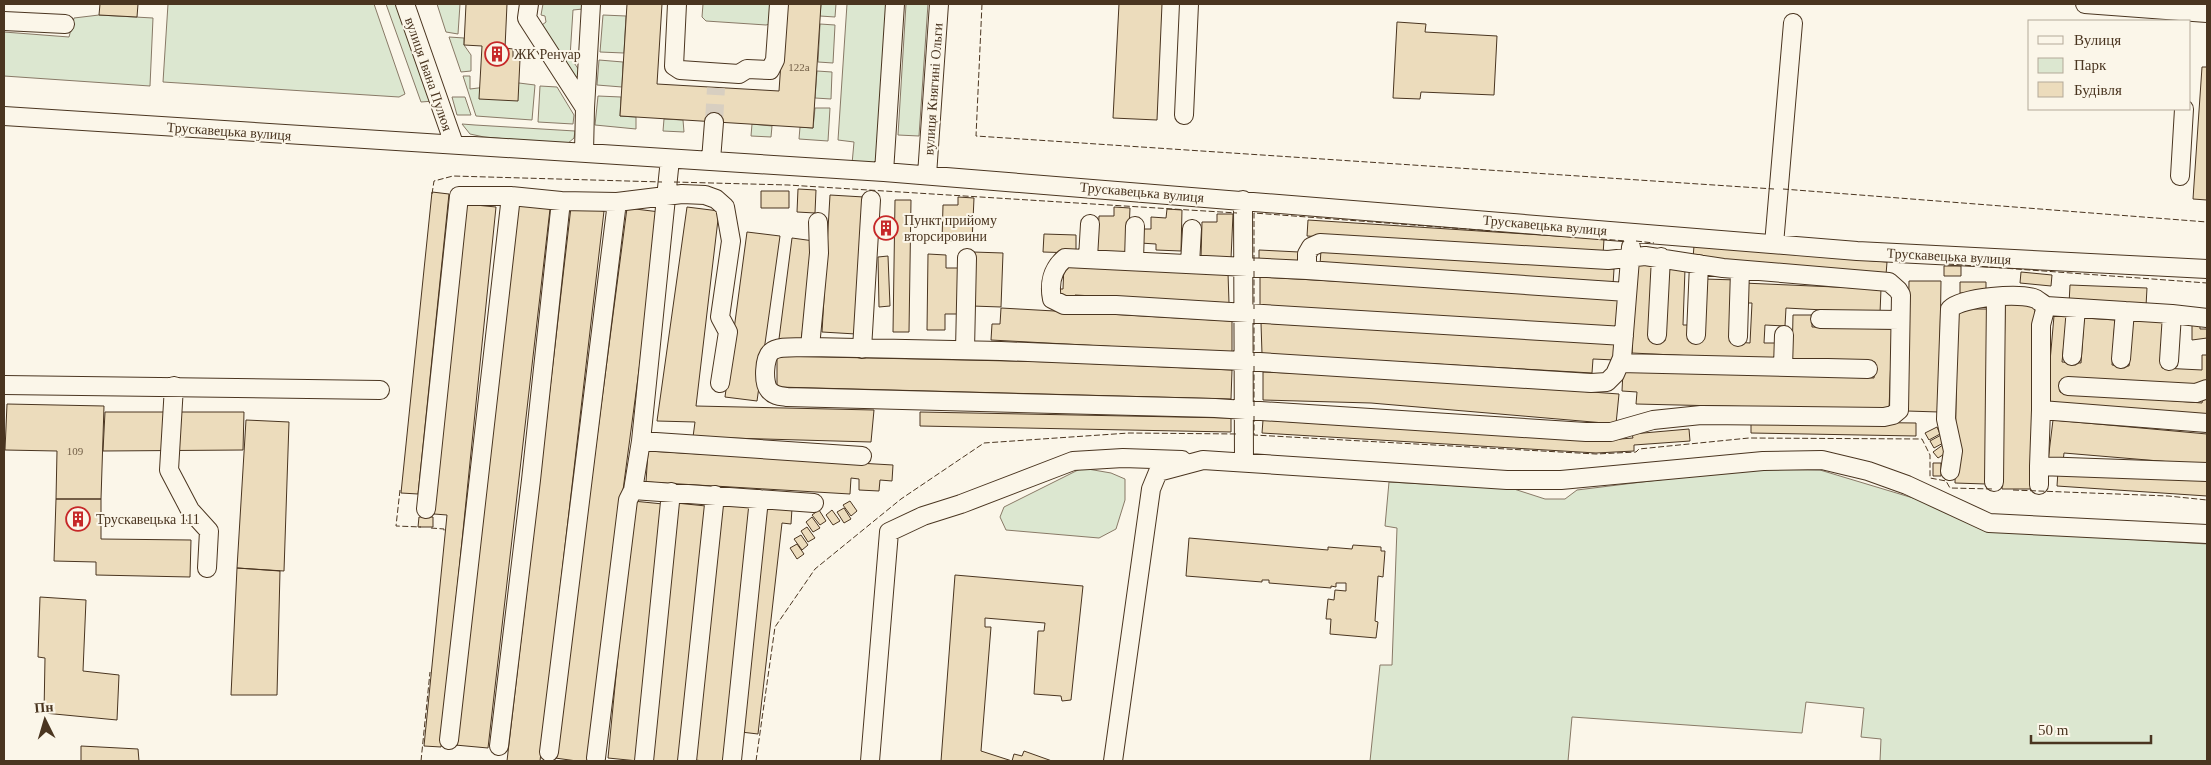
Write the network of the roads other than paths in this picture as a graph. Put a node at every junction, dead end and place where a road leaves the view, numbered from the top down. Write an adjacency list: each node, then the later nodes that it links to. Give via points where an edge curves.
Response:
1 (405, 4): 19 (street, вулиця Івана Пулюя)
2 (529, 4): 14 (street, via 527,18)
3 (591, 4): 14 (street)
4 (677, 4): 5 (street, via 674,66 716,80 747,69 770,70 775,60)
5 (779, 4)
6 (895, 4): 23 (street)
7 (939, 4): 24 (street, вулиця Княгині Ольги)
8 (1189, 4): 16 (street)
9 (2085, 4): 10 (street)
10 (2196, 15)
11 (4, 21): 13 (street)
12 (1793, 23): 37 (street)
13 (65, 24)
14 (585, 108): 20 (street)
15 (2184, 110): 25 (street)
16 (1184, 115)
17 (4, 116): 19 (street, Трускавецька вулиця)
18 (714, 122): 22 (street)
19 (454, 144): 20 (street, Трускавецька вулиця)
20 (584, 152): 21 (street, Трускавецька вулиця)
21 (670, 159): 22 (street, Трускавецька вулиця); 27 (street)
22 (711, 160): 23 (street, Трускавецька вулиця)
23 (884, 172): 24 (street, Трускавецька вулиця)
24 (927, 175): 29 (street, Трускавецька вулиця)
25 (2180, 176)
26 (511, 196): 30 (street); 97 (street, via 459,196); 100 (street)
27 (666, 196): 31 (street); 74 (street, via 705,195 725,207 731,241 720,316 728,332); 83 (street)
28 (871, 200): 65 (street)
29 (1244, 200): 36 (street, Трускавецька вулиця); 45 (street)
30 (561, 201): 31 (street); 101 (street)
31 (617, 202): 102 (street)
32 (818, 222): 64 (street, via 819,253)
33 (1090, 224): 40 (street)
34 (1135, 226): 42 (street)
35 (1192, 229): 43 (street)
36 (1632, 232): 37 (street, Трускавецька вулиця); 41 (street)
37 (1774, 244): 46 (street, Трускавецька вулиця)
38 (1661, 257): 41 (street); 44 (street); 59 (street)
39 (967, 258): 66 (street)
40 (1088, 258): 42 (street); 54 (street, via 1065,258 1058,264 1051,282 1052,300 1057,304)
41 (1630, 258): 47 (street, via 1608,260 1320,243 1311,247 1307,254); 49 (street)
42 (1134, 261): 43 (street)
43 (1190, 264): 45 (street)
44 (1699, 264): 48 (street); 60 (street)
45 (1244, 267): 47 (street); 54 (street)
46 (2207, 269)
47 (1307, 270): 49 (street)
48 (1740, 270): 58 (street, via 1889,282 1901,295); 63 (street)
49 (1627, 292): 62 (street)
50 (1996, 297): 51 (street, via 2035,298); 88 (street, via 1965,301 1950,309 1946,419 1953,450); 90 (street)
51 (2046, 306): 52 (street); 81 (street, via 2041,325)
52 (2076, 308): 53 (street); 67 (street)
53 (2125, 311): 55 (street); 68 (street)
54 (1244, 312): 62 (street); 69 (street)
55 (2172, 314): 56 (street); 70 (street)
56 (2207, 318)
57 (1820, 319): 58 (street)
58 (1900, 320): 80 (street, via 1899,410 1884,417 1701,414 1653,420 1611,432 1586,432)
59 (1657, 335)
60 (1696, 335)
61 (1784, 335): 72 (street)
62 (1624, 336): 71 (street)
63 (1738, 337)
64 (810, 347): 65 (street); 80 (street, via 771,351 767,358 766,379 768,389 775,395)
65 (862, 349): 66 (street)
66 (965, 350): 69 (street)
67 (2072, 356)
68 (2121, 359)
69 (1244, 361): 71 (street, via 1591,383 1607,382); 80 (street)
70 (2169, 361)
71 (1620, 363): 72 (street)
72 (1783, 367): 73 (street)
73 (1868, 369)
74 (720, 383)
75 (4, 384): 76 (street)
76 (174, 386): 79 (street); 99 (street, via 168,470 190,510 209,531)
77 (2068, 386): 78 (street, via 2196,394)
78 (2207, 389)
79 (380, 390)
80 (1244, 410): 86 (street)
81 (2041, 410): 82 (street); 87 (street)
82 (2207, 422)
83 (640, 440): 84 (street); 92 (street)
84 (862, 456)
85 (1203, 460): 86 (street); 107 (street, via 1123,458 1073,461 923,516 889,532); 108 (street, via 1158,472 1151,489)
86 (1244, 462): 98 (street, via 1534,480 1625,475 1763,461 1822,460 1907,485 1989,523)
87 (2039, 466): 89 (street); 91 (street)
88 (1950, 471)
89 (2207, 472)
90 (1994, 482)
91 (2039, 485)
92 (633, 490): 93 (street); 103 (street, via 628,500)
93 (671, 492): 94 (street); 105 (street)
94 (715, 496): 95 (street); 106 (street)
95 (759, 499): 96 (street); 104 (street)
96 (814, 503)
97 (426, 509)
98 (2207, 534)
99 (207, 568)
100 (449, 740)
101 (499, 746)
102 (549, 752)
103 (596, 758)
104 (732, 760)
105 (644, 761)
106 (687, 761)
107 (870, 761)
108 (1113, 761)

